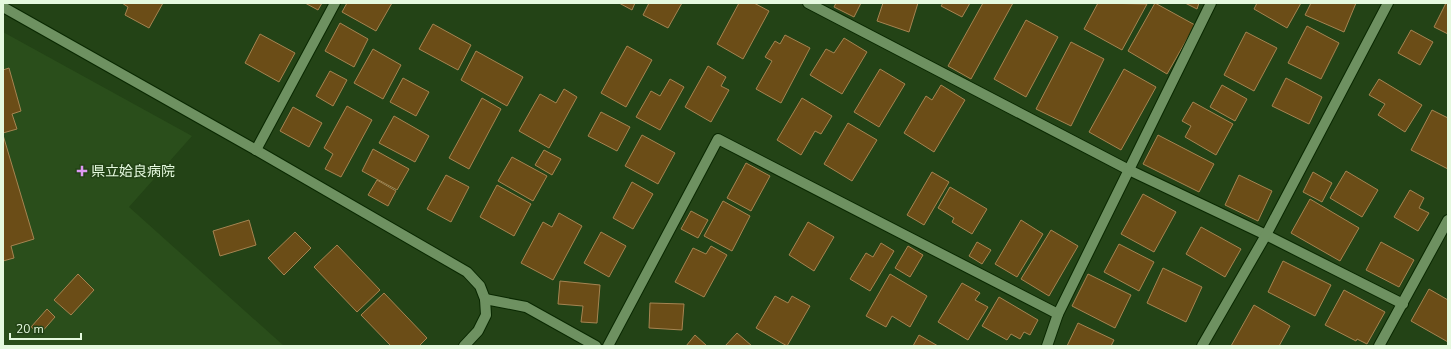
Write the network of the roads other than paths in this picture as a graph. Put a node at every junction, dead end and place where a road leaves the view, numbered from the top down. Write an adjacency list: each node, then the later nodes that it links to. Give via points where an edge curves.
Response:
1 (335, 3): 6 (street)
2 (808, 3): 7 (street)
3 (1211, 3): 7 (street)
4 (1388, 3): 9 (street)
5 (3, 7): 6 (street)
6 (256, 150): 10 (street, via 467,272 480,286)
7 (1129, 170): 9 (street); 12 (street)
8 (1448, 220): 11 (street)
9 (1266, 235): 11 (street); 17 (street)
10 (485, 299): 13 (street, via 486,315 478,331); 14 (street, via 526,307)
11 (1403, 304): 18 (street)
12 (1058, 314): 15 (street, via 718,139); 16 (street)
13 (464, 346)
14 (596, 346)
15 (608, 346)
16 (1047, 346)
17 (1202, 346)
18 (1379, 346)

